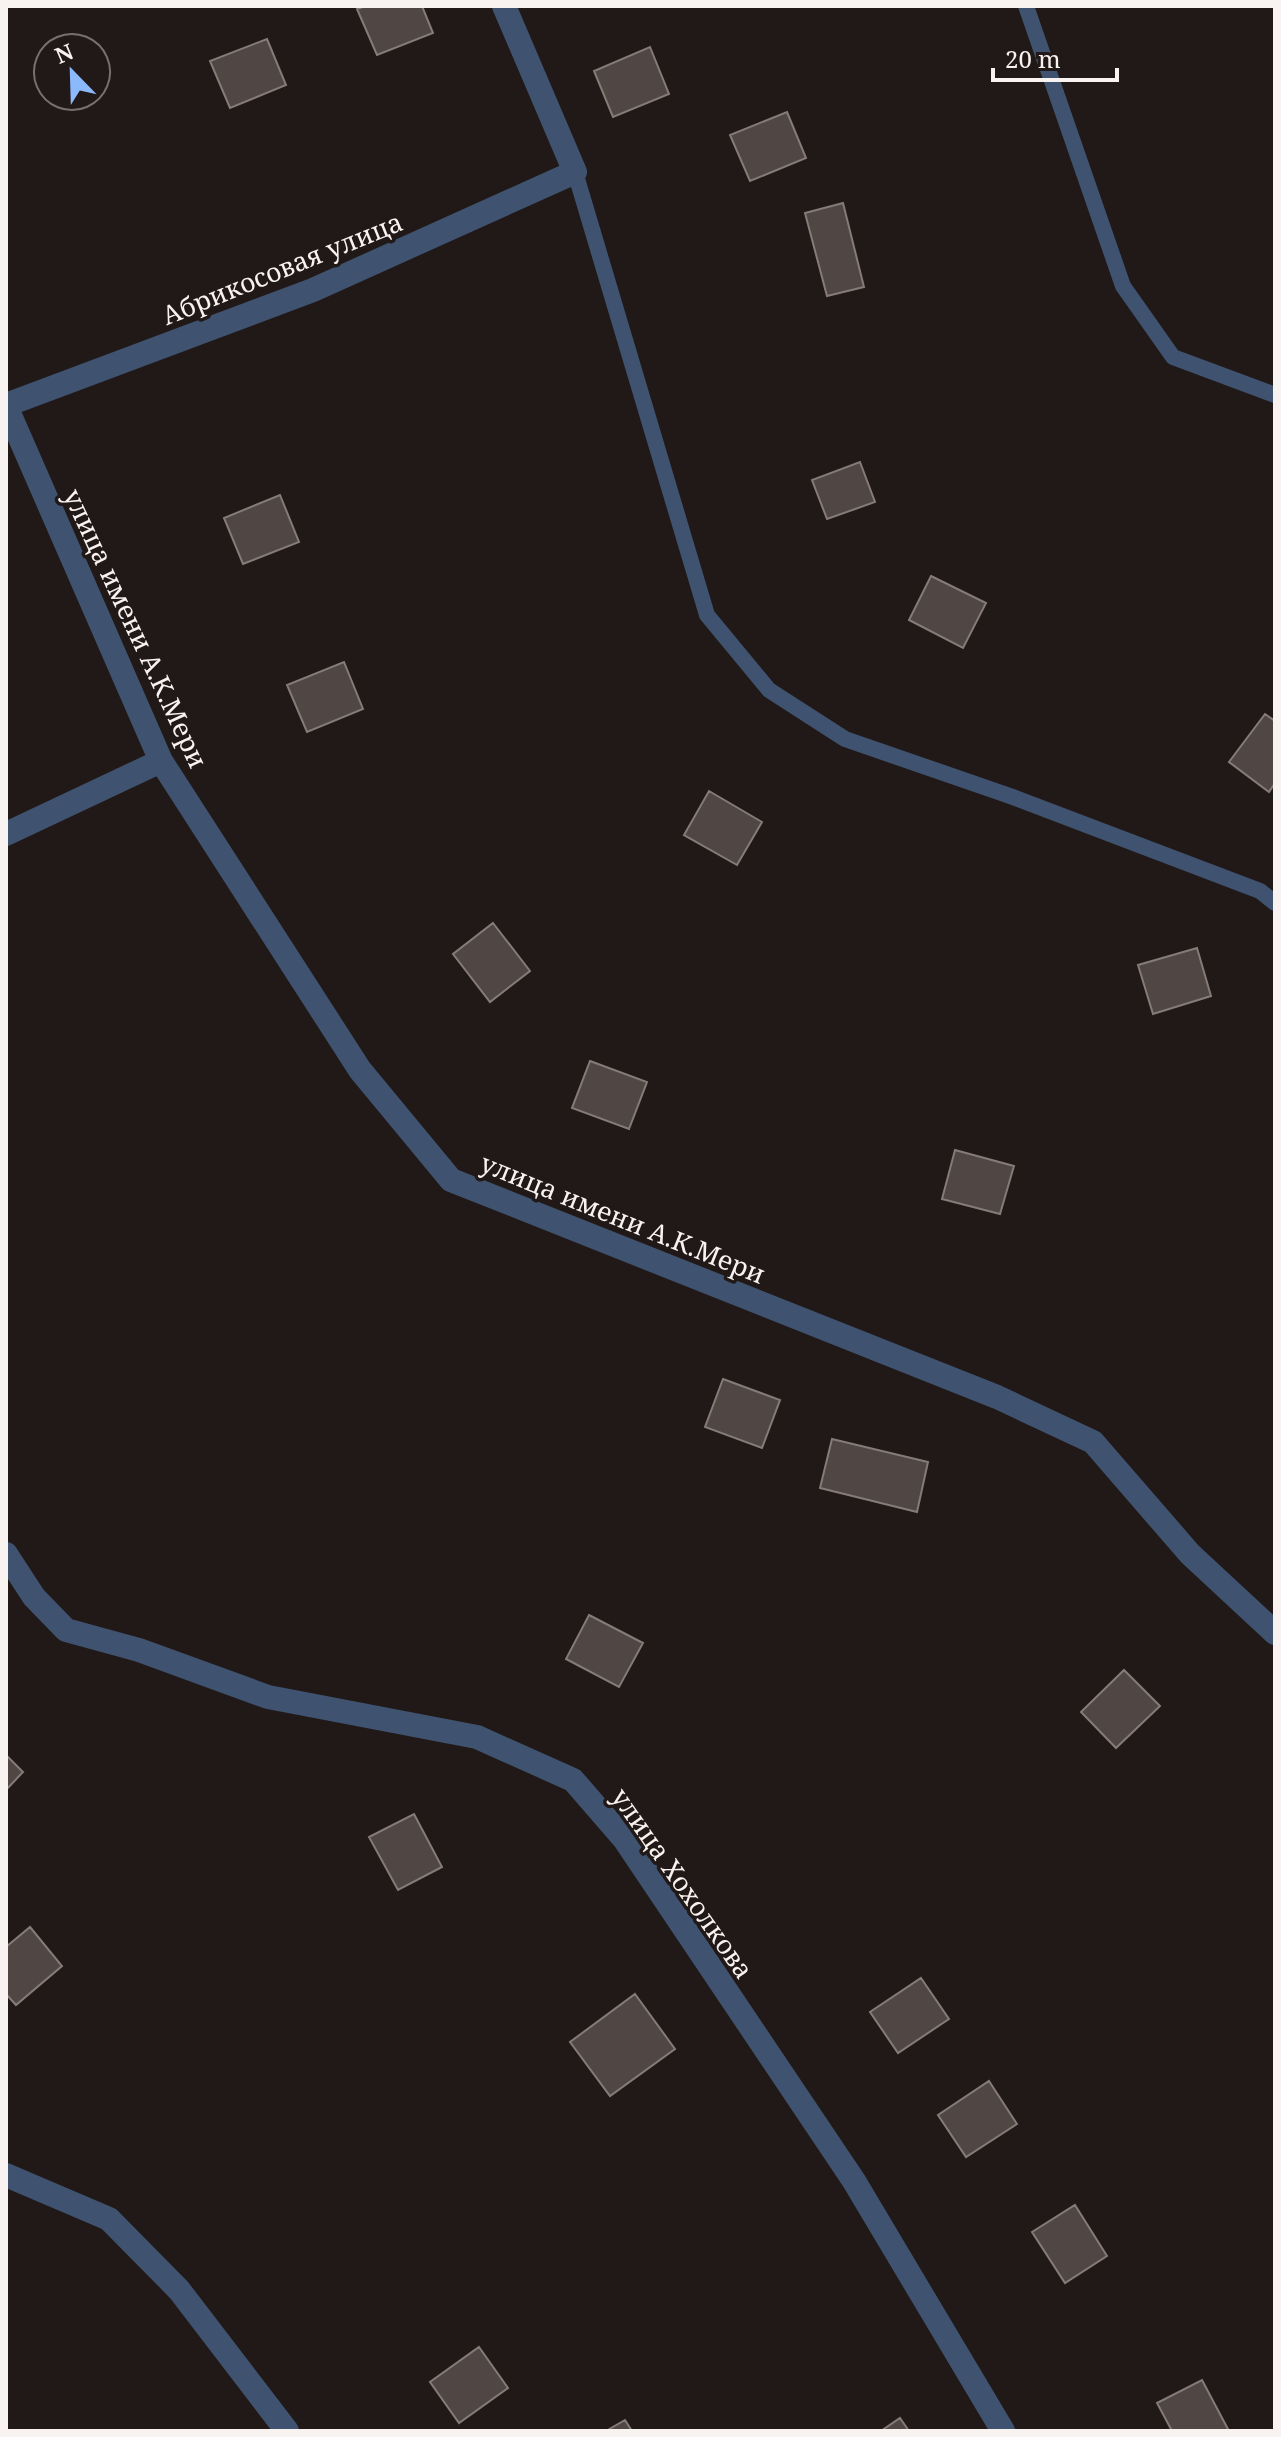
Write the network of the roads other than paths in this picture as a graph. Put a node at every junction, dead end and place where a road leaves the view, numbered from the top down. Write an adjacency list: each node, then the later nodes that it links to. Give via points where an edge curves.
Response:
1 (504, 6): 3 (street)
2 (1026, 6): 4 (lane, via 1123,286 1173,357)
3 (575, 172): 5 (street, Абрикосовая улица, via 313,290); 8 (lane, via 707,615 769,690 845,739 1025,801 1260,891)
4 (1275, 395)
5 (6, 406): 6 (street, улица имени А.К.Мери)
6 (161, 761): 7 (street); 10 (street, улица имени А.К.Мери, via 360,1070 451,1180 997,1397 1093,1442 1190,1554)
7 (6, 834)
8 (1275, 903)
9 (6, 1554): 13 (street, улица Хохолкова, via 34,1597 66,1630 268,1697 477,1737 573,1780 625,1840 854,2181)
10 (1275, 1633)
11 (6, 2175): 12 (street, via 109,2219 179,2290)
12 (287, 2431)
13 (1003, 2431)

